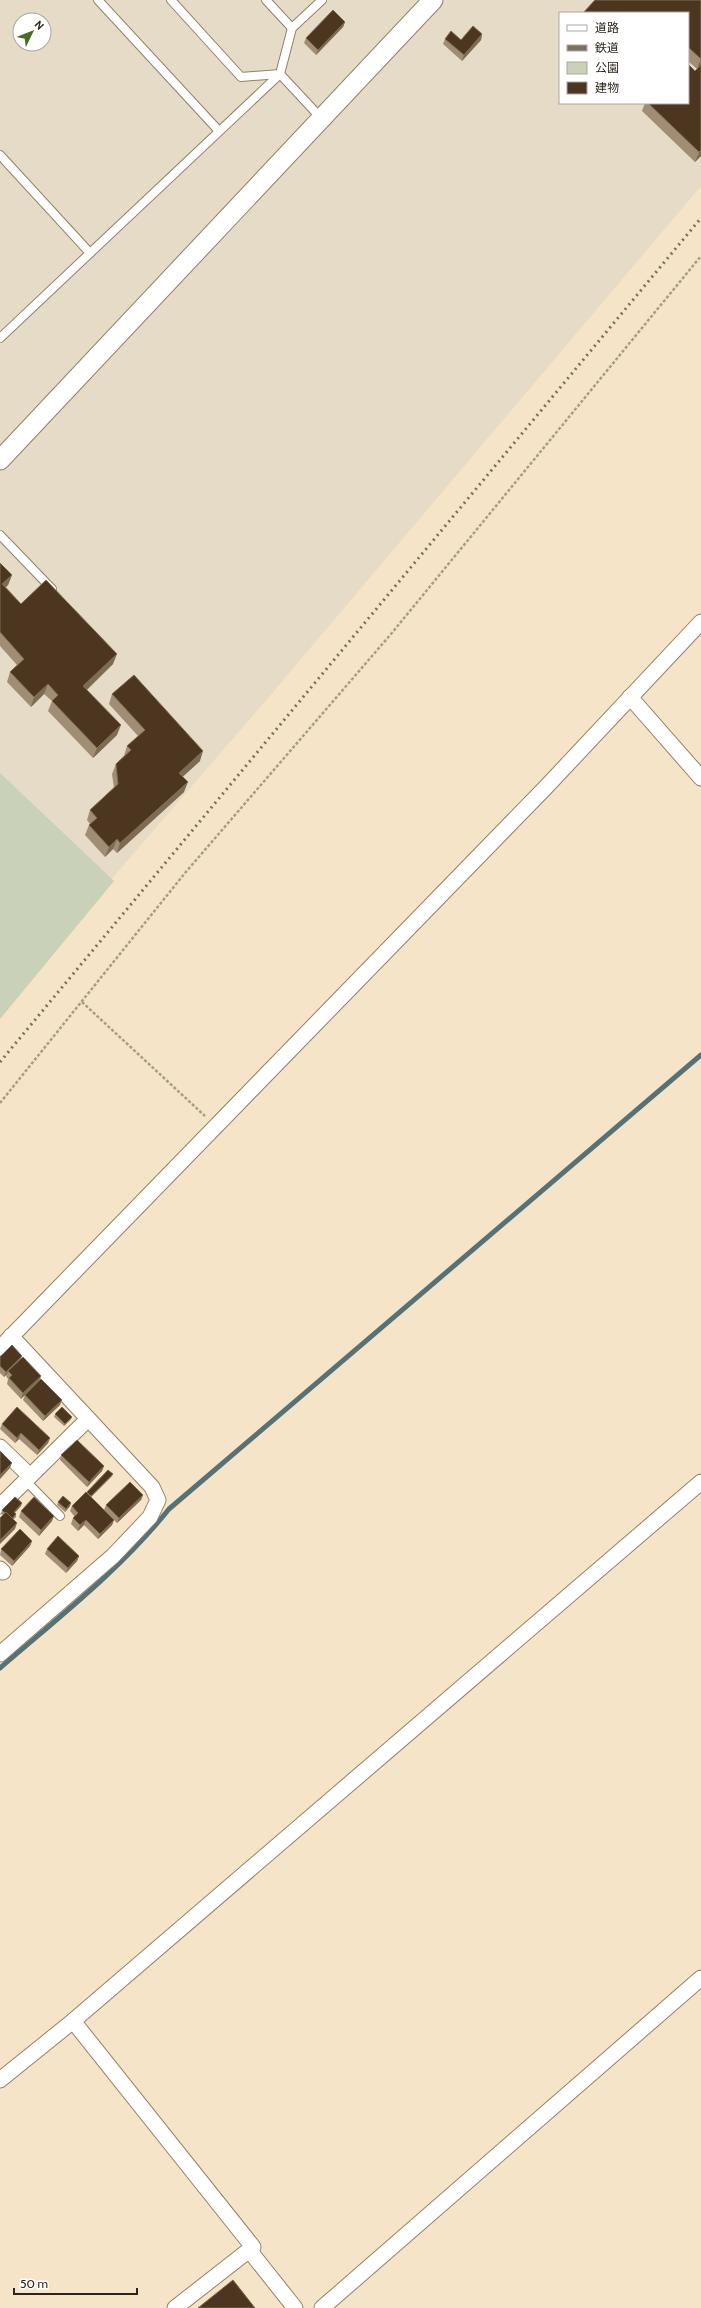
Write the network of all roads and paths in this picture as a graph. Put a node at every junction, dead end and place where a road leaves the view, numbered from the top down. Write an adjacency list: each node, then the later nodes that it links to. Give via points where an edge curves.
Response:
1 (98, 0): 9 (lane)
2 (171, 0): 7 (lane, via 241,77)
3 (266, 0): 6 (lane)
4 (322, 0): 6 (lane)
5 (433, 0): 8 (street)
6 (292, 28): 7 (lane)
7 (280, 74): 8 (lane); 9 (lane)
8 (322, 119): 14 (street)
9 (219, 131): 11 (lane)
10 (0, 155): 11 (lane)
11 (90, 253): 13 (lane)
12 (701, 256): 20 (path, via 391,634 185,873)
13 (0, 338)
14 (0, 460)
15 (0, 535): 16 (lane)
16 (58, 595)
17 (701, 622): 18 (street)
18 (630, 697): 19 (street); 22 (street, via 536,798)
19 (701, 778)
20 (82, 1002): 21 (path); 22 (path)
21 (0, 1103)
22 (216, 1126): 23 (street)
23 (11, 1336): 24 (street); 25 (street)
24 (0, 1348)
25 (88, 1419): 27 (street); 31 (street, via 152,1487 158,1500 150,1517 113,1556)
26 (0, 1447): 27 (street)
27 (28, 1479): 29 (street); 30 (lane)
28 (701, 1482): 33 (street)
29 (0, 1506)
30 (60, 1516)
31 (0, 1654)
32 (701, 1978): 38 (street)
33 (73, 2021): 34 (street); 35 (street, via 253,2247)
34 (0, 2080)
35 (249, 2250): 36 (street); 37 (street)
36 (175, 2308)
37 (295, 2308)
38 (322, 2308)

